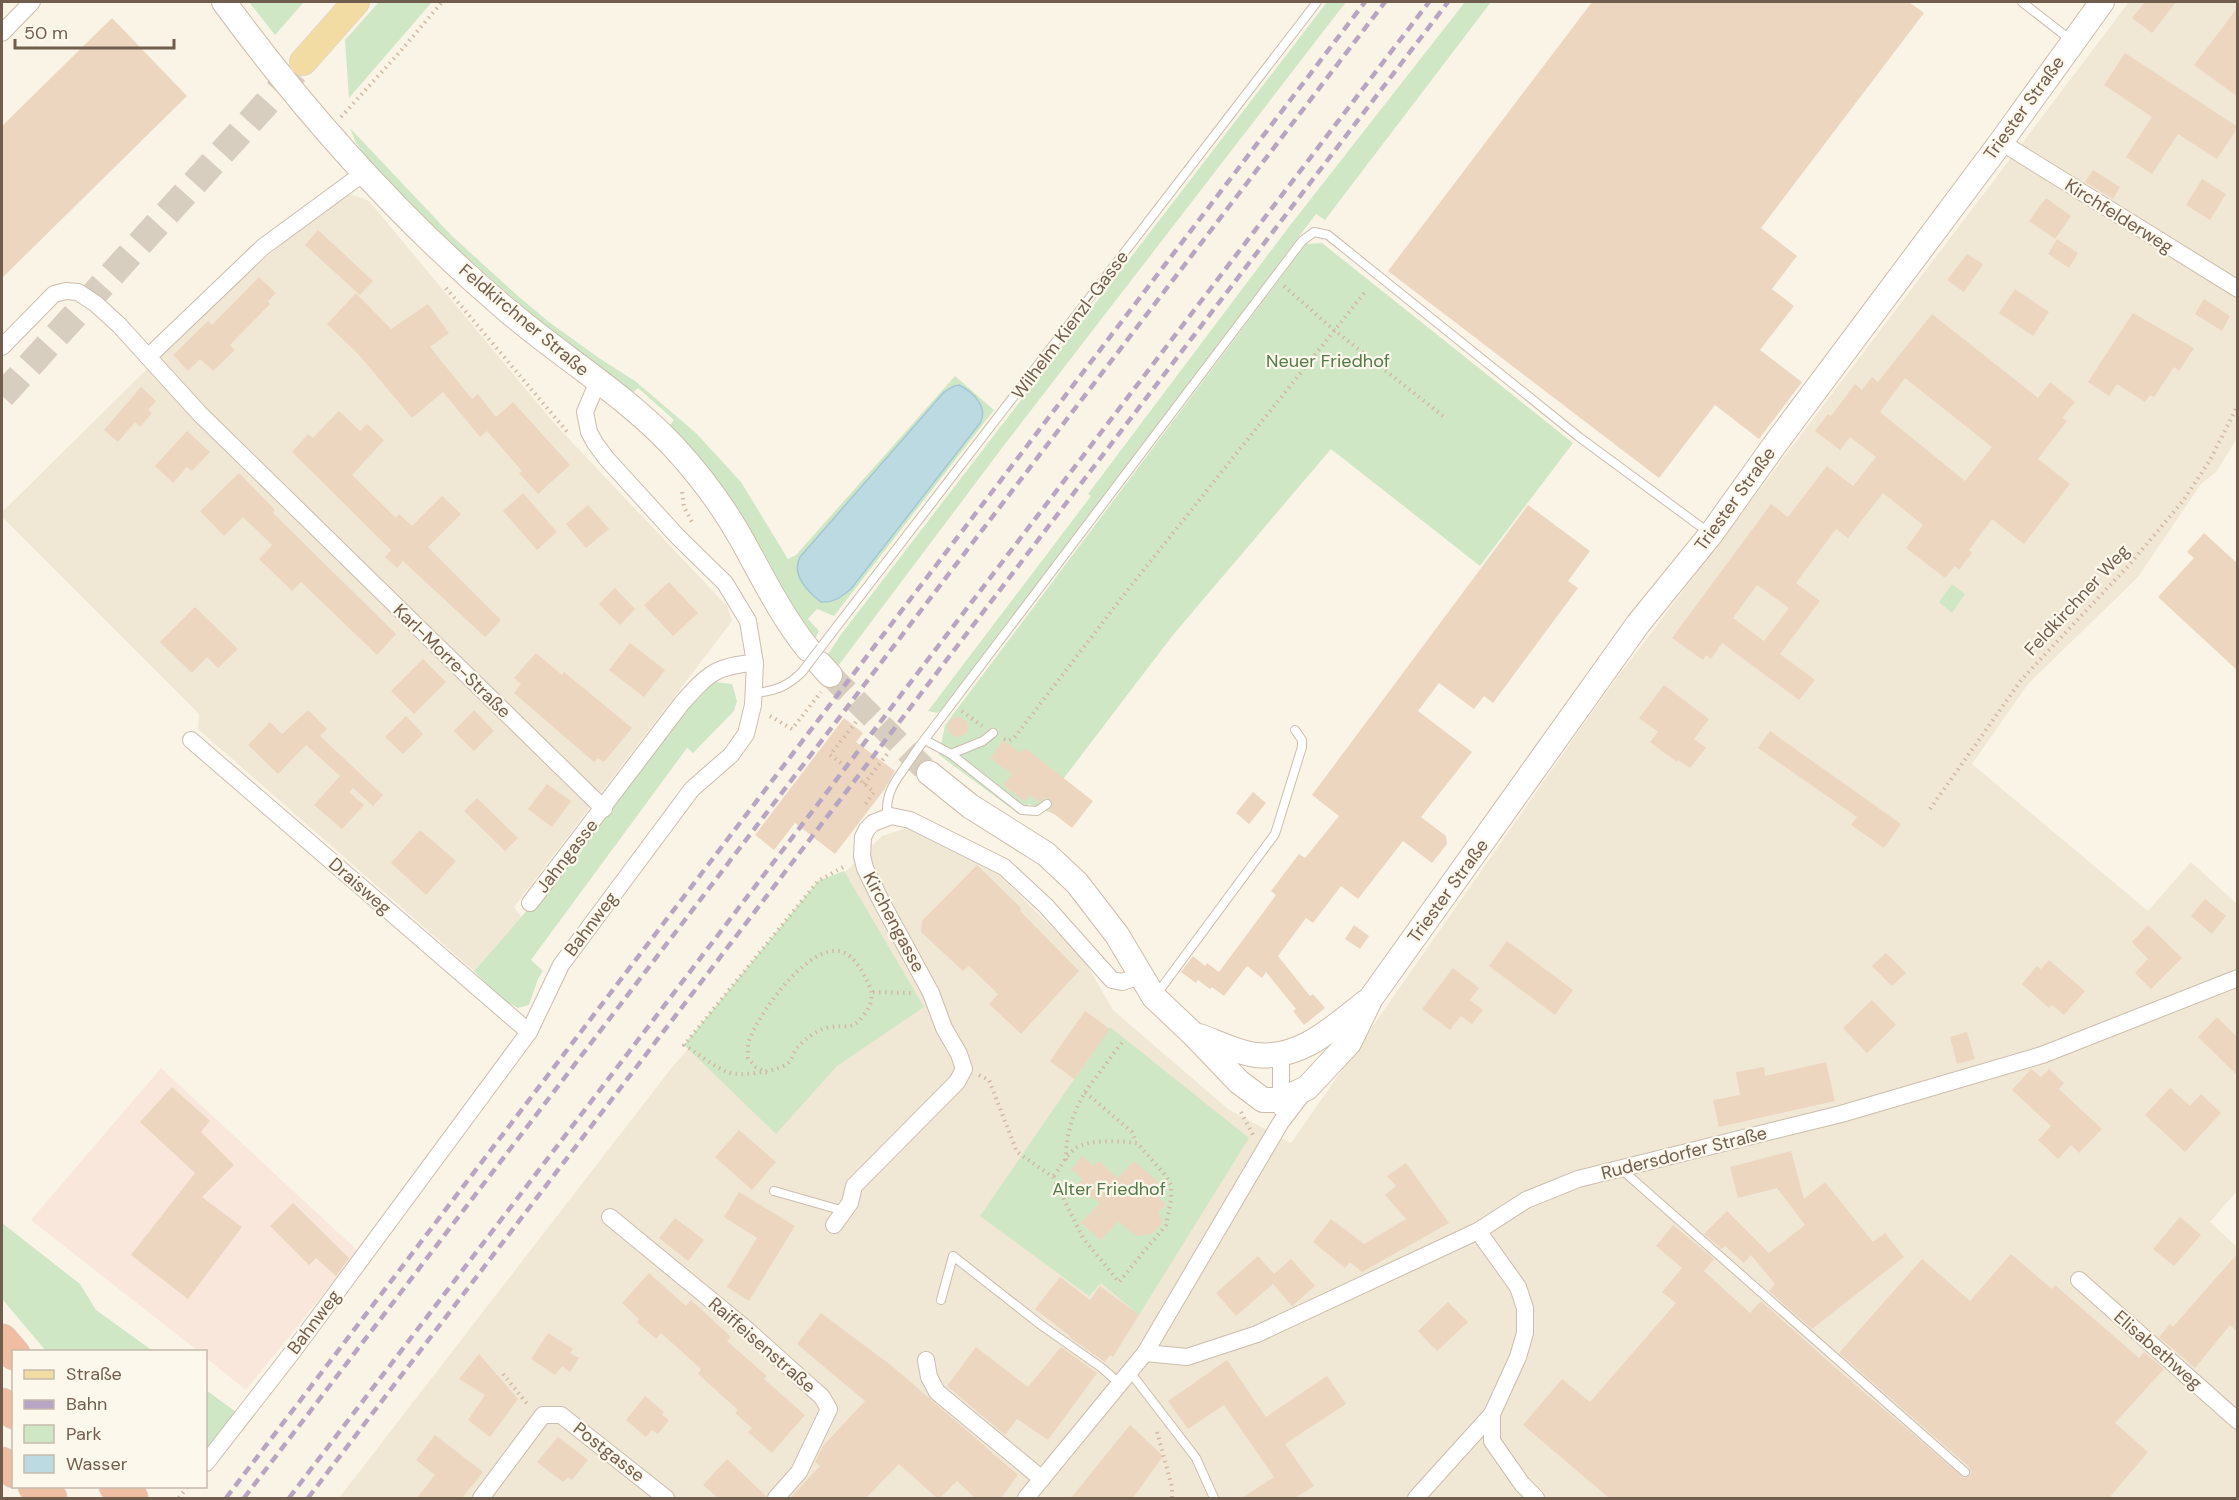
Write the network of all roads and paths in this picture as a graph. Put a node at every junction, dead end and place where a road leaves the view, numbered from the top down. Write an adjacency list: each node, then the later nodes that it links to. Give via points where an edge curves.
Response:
1 (32, 2): 8 (street)
2 (224, 2): 11 (street, Feldkirchner Straße)
3 (356, 2): 10 (main road)
4 (442, 2): 11 (path)
5 (1317, 2): 27 (lane, Wilhelm Kienzl-Gasse)
6 (2022, 2): 9 (lane)
7 (2102, 2): 9 (street, Triester Straße)
8 (2, 33)
9 (2073, 41): 12 (street, Triester Straße)
10 (303, 62)
11 (328, 130): 13 (street, Feldkirchner Straße)
12 (2001, 142): 16 (street, Kirchfelderweg); 25 (street, Triester Straße)
13 (365, 172): 20 (street, via 263,247); 21 (street, Feldkirchner Straße, via 509,312)
14 (1274, 278): 18 (path); 25 (lane, via 1307,236 1321,232 1328,235 1579,437); 29 (lane)
15 (441, 283): 24 (path)
16 (2238, 289)
17 (1365, 292): 18 (path)
18 (1334, 330): 23 (path); 33 (path, via 1014,738 1008,741)
19 (2, 346): 20 (street, Karl-Morre-Straße, via 44,302 66,291 78,292 96,304)
20 (148, 357): 42 (street, Karl-Morre-Straße, via 200,414)
21 (598, 381): 26 (street, Bahnweg, via 585,412 589,432 606,458 724,583 748,621); 27 (street, Feldkirchner Straße, via 659,432 704,482)
22 (2238, 405): 43 (path, Feldkirchner Weg, via 2211,460 2183,501 2022,679)
23 (1443, 416)
24 (576, 441)
25 (1711, 534): 52 (street, Triester Straße, via 1638,624)
26 (755, 663): 28 (street, Bahnweg); 42 (street, via 719,669 698,685)
27 (817, 666): 28 (lane, Wilhelm Kienzl-Gasse, via 782,687); 31 (path)
28 (754, 693): 53 (street, Bahnweg, via 750,721 739,745 692,789 561,965)
29 (952, 705): 33 (path); 35 (lane)
30 (856, 722): 38 (path, via 830,754)
31 (792, 729)
32 (1296, 730): 51 (lane, via 1302,747 1275,834)
33 (993, 733): 37 (lane)
34 (191, 740): 53 (street, Draisweg)
35 (922, 744): 37 (lane); 44 (lane, bridge, via 889,790)
36 (888, 753): 40 (path)
37 (951, 754): 41 (lane, via 1022,810 1037,811)
38 (841, 763)
39 (929, 773): 47 (street, via 1063,869 1104,916)
40 (864, 784)
41 (1047, 804)
42 (603, 809): 46 (street, Jahngasse)
43 (1930, 809)
44 (887, 817): 45 (street, Kirchengasse, via 867,829); 47 (street, via 910,820 1004,867 1046,906 1112,980 1122,982)
45 (862, 856): 50 (street, Kirchengasse, via 881,901); 58 (path, via 818,881 684,1045 728,1072)
46 (530, 903)
47 (1141, 976): 51 (street)
48 (2238, 978): 63 (street, Rudersdorfer Straße, via 2042,1055 1841,1114)
49 (873, 993): 50 (path); 58 (path, via 871,1004 857,1023 818,1031 801,1043 788,1064); 58 (path, via 863,972 846,953 832,951 815,956 791,977 750,1036 748,1058)
50 (932, 993): 57 (street, Kirchengasse)
51 (1154, 997): 54 (street)
52 (1371, 998): 56 (street, via 1320,1038); 60 (street, via 1350,1043)
53 (528, 1032): 82 (street, Bahnweg)
54 (1193, 1034): 56 (street, via 1254,1055); 60 (street, via 1239,1082)
55 (1123, 1041): 59 (path)
56 (1281, 1055): 60 (street)
57 (964, 1069): 64 (path, via 989,1080 1017,1152); 66 (street, via 957,1082 854,1186)
58 (767, 1073)
59 (1085, 1092): 61 (path, via 1132,1132); 62 (path, via 1070,1124)
60 (1281, 1111): 74 (street)
61 (1137, 1143): 62 (path, via 1099,1142 1077,1147); 64 (path, via 1166,1176 1171,1185 1171,1200 1166,1225 1119,1282 1083,1238)
62 (1066, 1160): 64 (path)
63 (1620, 1169): 69 (street, Rudersdorfer Straße, via 1578,1179 1526,1200); 83 (lane)
64 (1053, 1178)
65 (774, 1191): 66 (lane)
66 (844, 1210): 68 (street)
67 (610, 1217): 91 (street, Raiffeisenstraße, via 745,1328 822,1397 829,1408 799,1472)
68 (834, 1225)
69 (1478, 1231): 74 (street, Rudersdorfer Straße, via 1257,1334 1187,1357); 78 (street, via 1518,1287 1525,1308 1525,1333 1518,1357)
70 (2079, 1280): 80 (street, Elisabethweg)
71 (941, 1300): 77 (lane, via 953,1256 1102,1368)
72 (2, 1340): 73 (highway)
73 (12, 1352)
74 (1146, 1353): 77 (street)
75 (926, 1360): 84 (street, via 937,1392)
76 (503, 1374): 79 (path)
77 (1125, 1378): 84 (street); 94 (lane, via 1196,1458)
78 (1492, 1414): 95 (street); 96 (street, via 1492,1441)
79 (540, 1419): 89 (street); 90 (street, Postgasse, via 543,1415 561,1415)
80 (2238, 1421)
81 (1154, 1424): 93 (path)
82 (207, 1462)
83 (1965, 1472)
84 (1042, 1479): 92 (street)
85 (37, 1488): 87 (highway)
86 (118, 1488): 88 (highway)
87 (51, 1498)
88 (134, 1498)
89 (482, 1498)
90 (666, 1498)
91 (777, 1498)
92 (1026, 1498)
93 (1172, 1498)
94 (1214, 1498)
95 (1416, 1498)
96 (1536, 1498)

